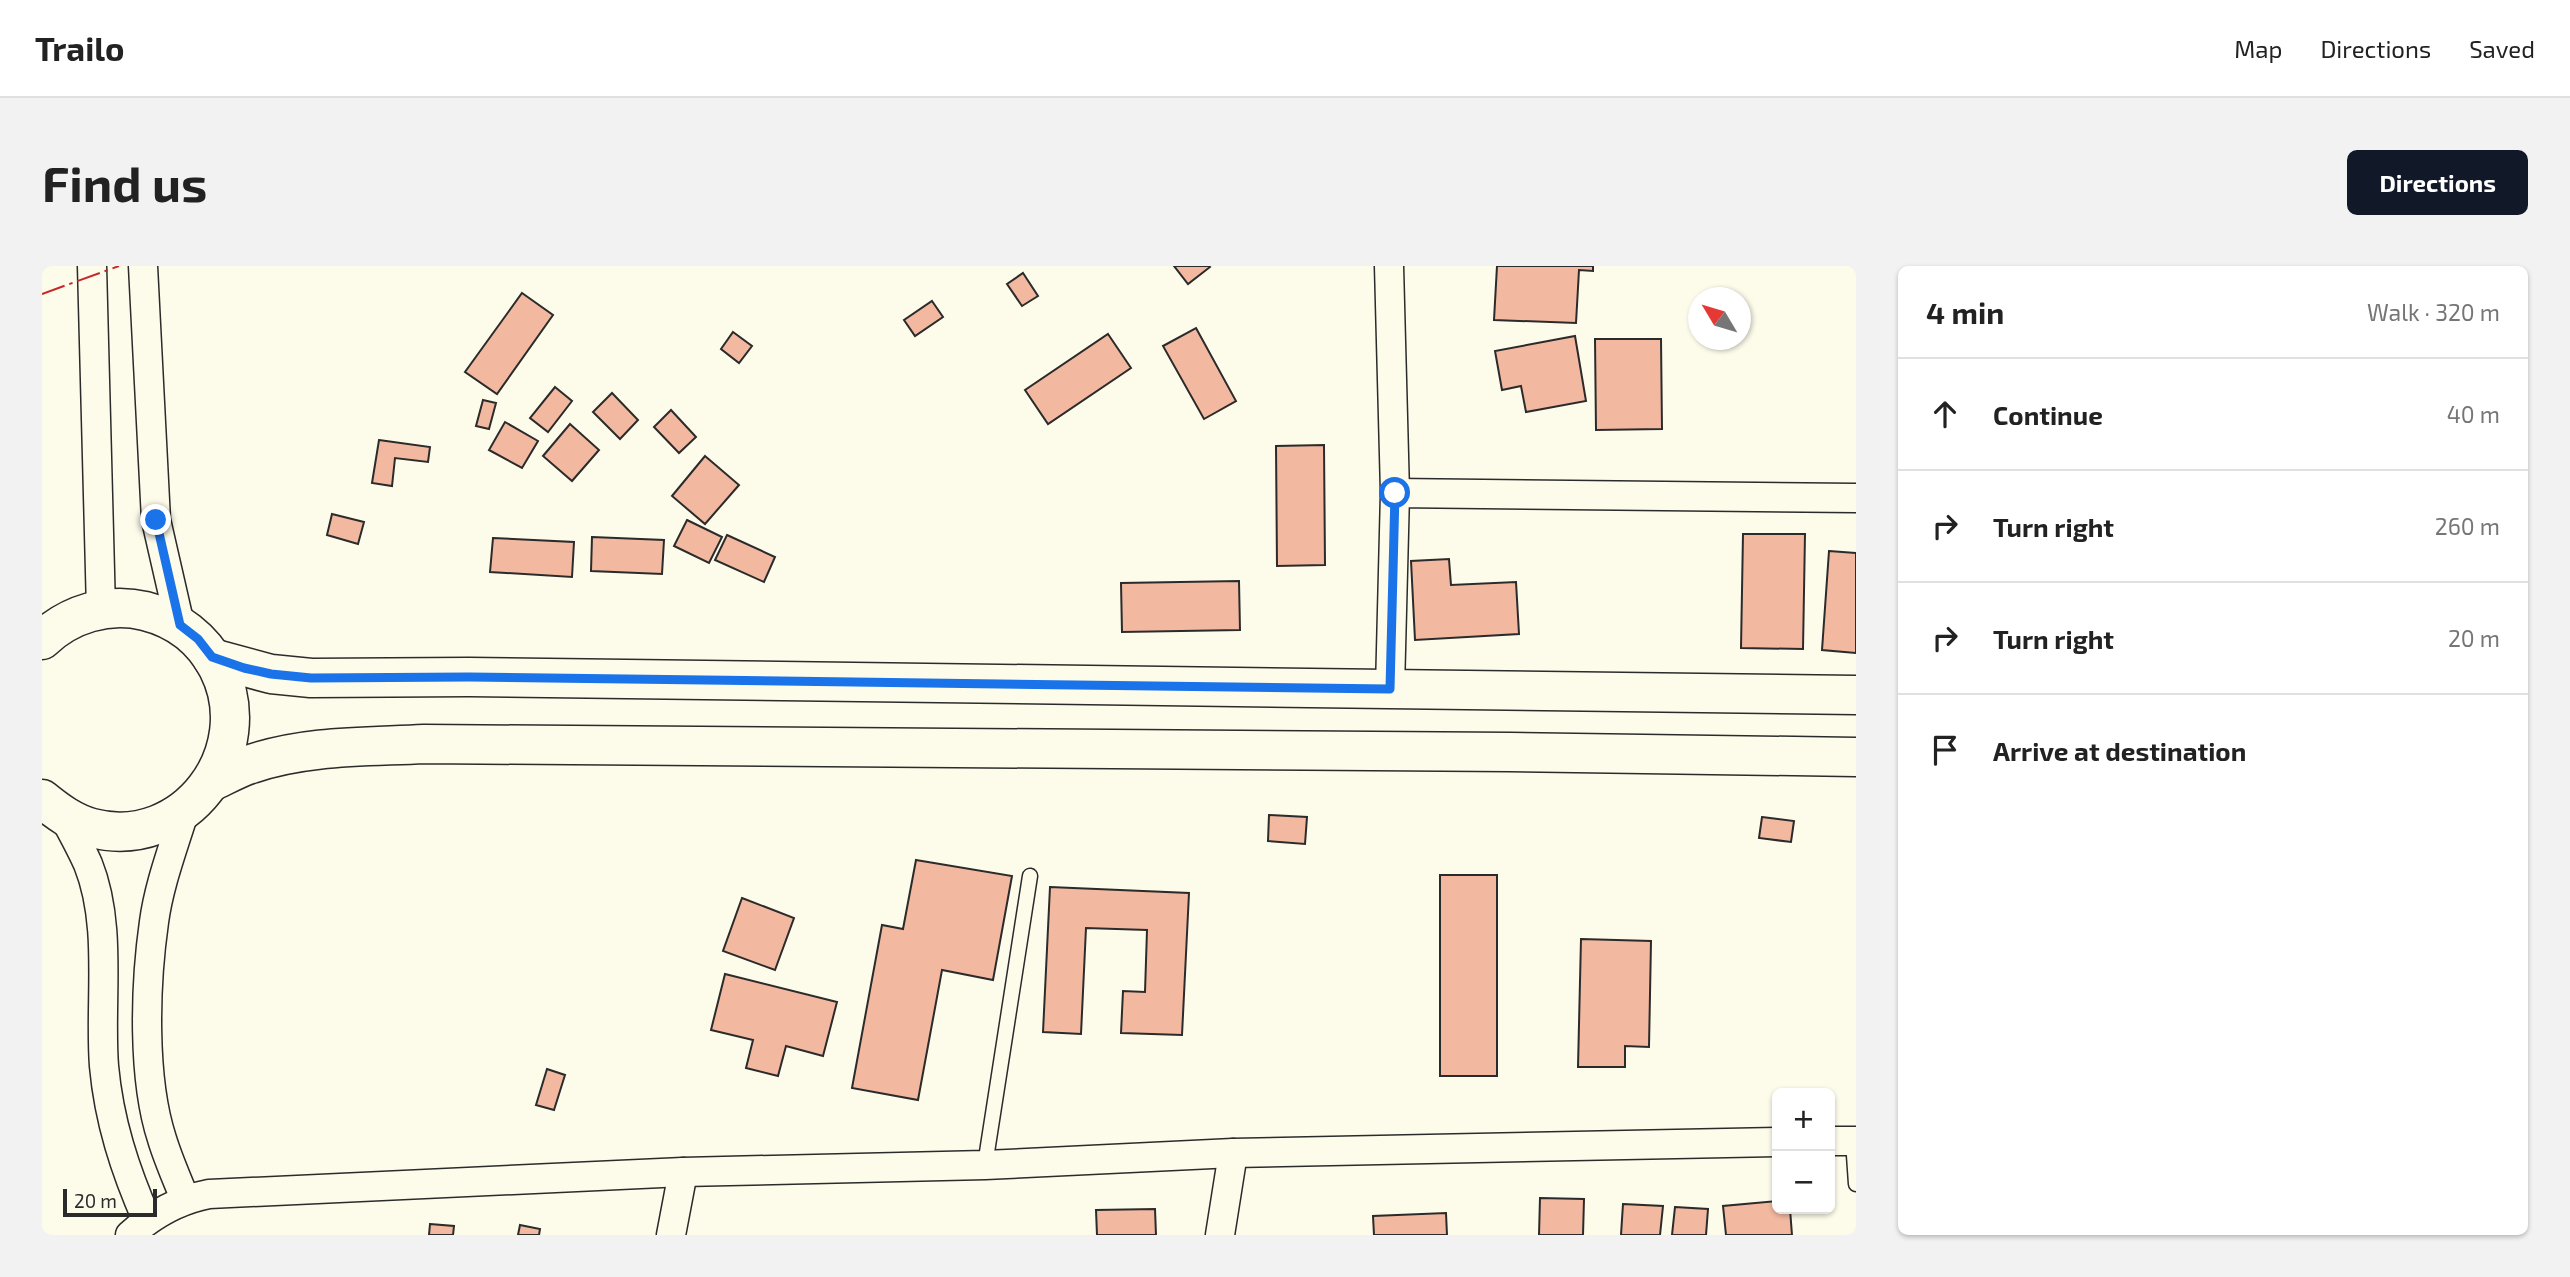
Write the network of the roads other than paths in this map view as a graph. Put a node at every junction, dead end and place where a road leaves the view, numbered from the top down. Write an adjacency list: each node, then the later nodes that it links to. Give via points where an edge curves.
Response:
1 (92, 266): 6 (street)
2 (143, 266): 7 (street, via 156,520)
3 (1389, 266): 4 (street)
4 (1395, 493): 5 (street); 10 (street)
5 (1856, 498)
6 (101, 610): 7 (main road, via 137,609); 8 (main road, via 69,620)
7 (180, 625): 9 (main road)
8 (42, 640)
9 (212, 657): 10 (main road, via 257,671 311,678); 13 (main road, via 230,706 230,733)
10 (1390, 689): 11 (main road)
11 (1856, 695)
12 (1856, 757): 13 (main road, via 424,744 284,755)
13 (211, 782): 15 (main road)
14 (53, 808): 15 (main road, via 93,828 125,831 157,824); 24 (street, via 89,865 96,895 105,987 104,1065 112,1124)
15 (185, 809): 23 (street, via 154,921 147,1010 151,1090 161,1138)
16 (1030, 876): 20 (lane)
17 (1846, 1141): 22 (lane)
18 (1772, 1142): 19 (street)
19 (1233, 1153): 20 (street); 26 (street)
20 (985, 1165): 21 (street)
21 (683, 1172): 23 (street, via 209,1194); 25 (street)
22 (1856, 1184)
23 (185, 1199): 24 (street)
24 (138, 1228)
25 (671, 1235)
26 (1220, 1235)

